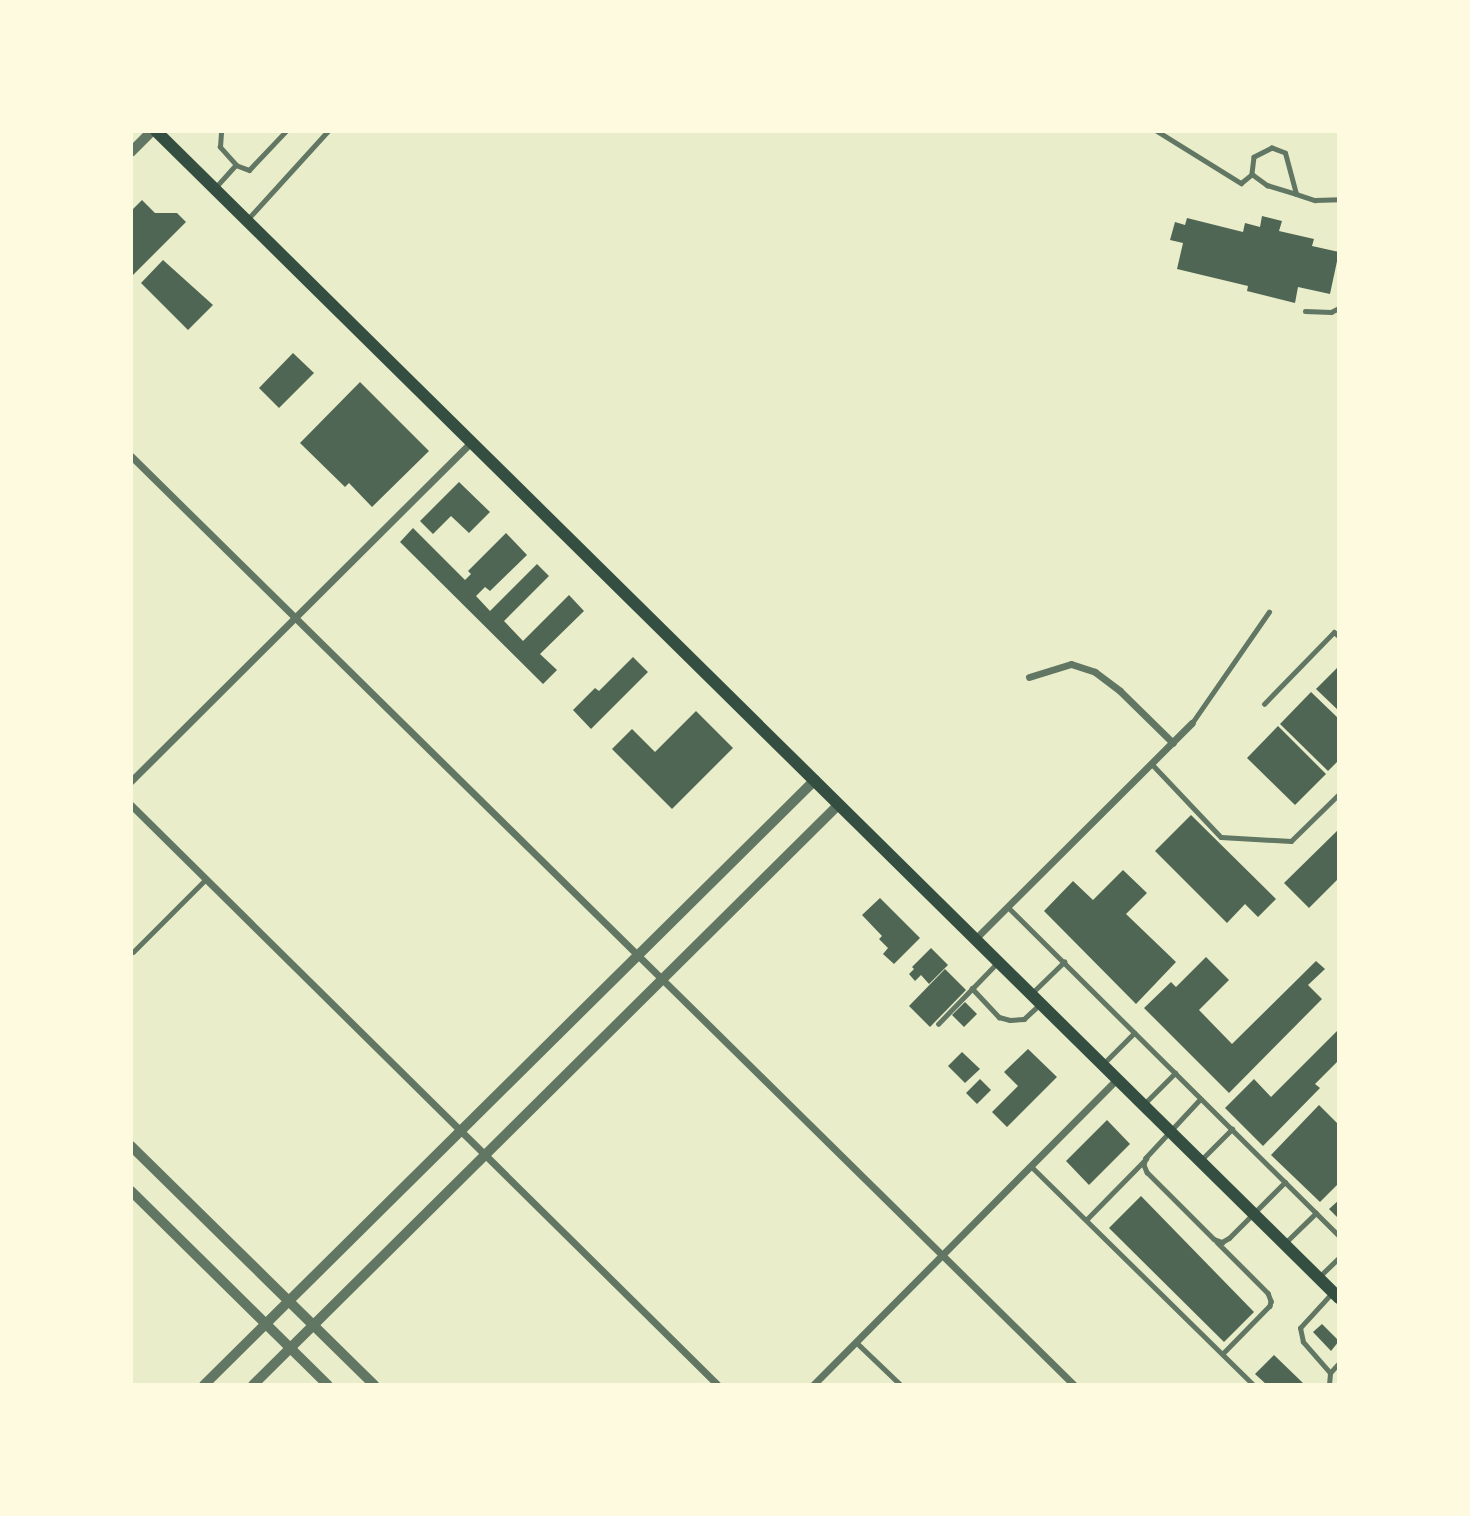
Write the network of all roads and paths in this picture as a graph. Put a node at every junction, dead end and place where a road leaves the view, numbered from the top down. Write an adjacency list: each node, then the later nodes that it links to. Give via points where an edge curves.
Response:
1 (154, 131): 6 (street); 9 (main road)
2 (221, 131): 7 (lane, via 220,147)
3 (286, 131): 7 (lane, via 249,170)
4 (328, 131): 12 (lane)
5 (1157, 131): 8 (lane, via 1241,183)
6 (131, 152)
7 (236, 165): 9 (lane)
8 (1252, 174): 10 (lane, via 1267,185); 10 (lane, via 1254,157 1272,148 1286,153)
9 (214, 189): 12 (main road)
10 (1296, 194): 11 (lane, via 1315,200)
11 (1339, 198)
12 (247, 221): 15 (main road)
13 (1339, 308): 14 (lane)
14 (1305, 311)
15 (471, 442): 18 (street); 25 (main road)
16 (131, 456): 18 (street)
17 (1269, 612): 22 (lane)
18 (296, 617): 26 (street); 34 (street)
19 (1339, 636): 21 (lane, via 1334,632)
20 (1029, 677): 23 (street, via 1071,664 1095,672)
21 (1264, 704)
22 (1192, 723): 23 (street)
23 (1173, 743): 24 (street)
24 (1152, 764): 27 (lane, via 1221,836 1291,841); 31 (street)
25 (815, 780): 29 (main road); 34 (street)
26 (131, 781)
27 (1339, 794)
28 (131, 804): 30 (street)
29 (839, 804): 32 (main road); 37 (street)
30 (206, 878): 33 (lane); 48 (street)
31 (1007, 906): 32 (street); 36 (lane)
32 (975, 939): 35 (main road)
33 (133, 951)
34 (638, 955): 37 (street); 48 (street)
35 (998, 962): 38 (lane); 39 (main road)
36 (1064, 962): 39 (lane); 41 (lane)
37 (664, 980): 51 (street); 63 (street)
38 (972, 988): 39 (lane, via 999,1017 1010,1020 1024,1019); 40 (lane)
39 (1036, 999): 42 (main road)
40 (938, 1024)
41 (1135, 1033): 42 (lane); 43 (lane)
42 (1102, 1064): 44 (main road)
43 (1175, 1073): 45 (lane); 46 (lane)
44 (1117, 1079): 46 (main road); 54 (street)
45 (1202, 1099): 47 (lane); 49 (lane)
46 (1143, 1105): 49 (main road)
47 (1232, 1129): 53 (lane); 55 (lane)
48 (462, 1131): 51 (street); 67 (street)
49 (1170, 1131): 52 (lane); 53 (main road)
50 (131, 1146): 67 (street)
51 (487, 1155): 69 (street); 79 (street)
52 (1146, 1158): 59 (lane); 61 (lane, via 1147,1172)
53 (1200, 1160): 57 (main road)
54 (1032, 1167): 59 (lane); 63 (street)
55 (1284, 1182): 57 (lane); 58 (lane)
56 (131, 1191): 68 (street)
57 (1254, 1213): 61 (lane, via 1229,1238 1222,1242); 62 (main road)
58 (1316, 1213): 60 (lane); 62 (lane)
59 (1086, 1220): 72 (lane)
60 (1339, 1236)
61 (1213, 1239): 72 (lane, via 1268,1293 1270,1301)
62 (1284, 1244): 65 (main road)
63 (944, 1256): 70 (street); 82 (street)
64 (1339, 1258): 65 (lane)
65 (1319, 1278): 66 (main road)
66 (1336, 1295): 74 (lane, via 1300,1328 1303,1342)
67 (289, 1301): 68 (street); 69 (street)
68 (265, 1324): 71 (street); 75 (street)
69 (313, 1325): 71 (street); 78 (street)
70 (856, 1341): 80 (street); 81 (lane)
71 (291, 1348): 76 (street); 77 (street)
72 (1223, 1354): 83 (lane)
73 (1339, 1363): 74 (lane)
74 (1330, 1373): 84 (lane)
75 (204, 1385)
76 (253, 1385)
77 (328, 1385)
78 (374, 1385)
79 (718, 1385)
80 (813, 1385)
81 (901, 1385)
82 (1074, 1385)
83 (1254, 1385)
84 (1329, 1385)

